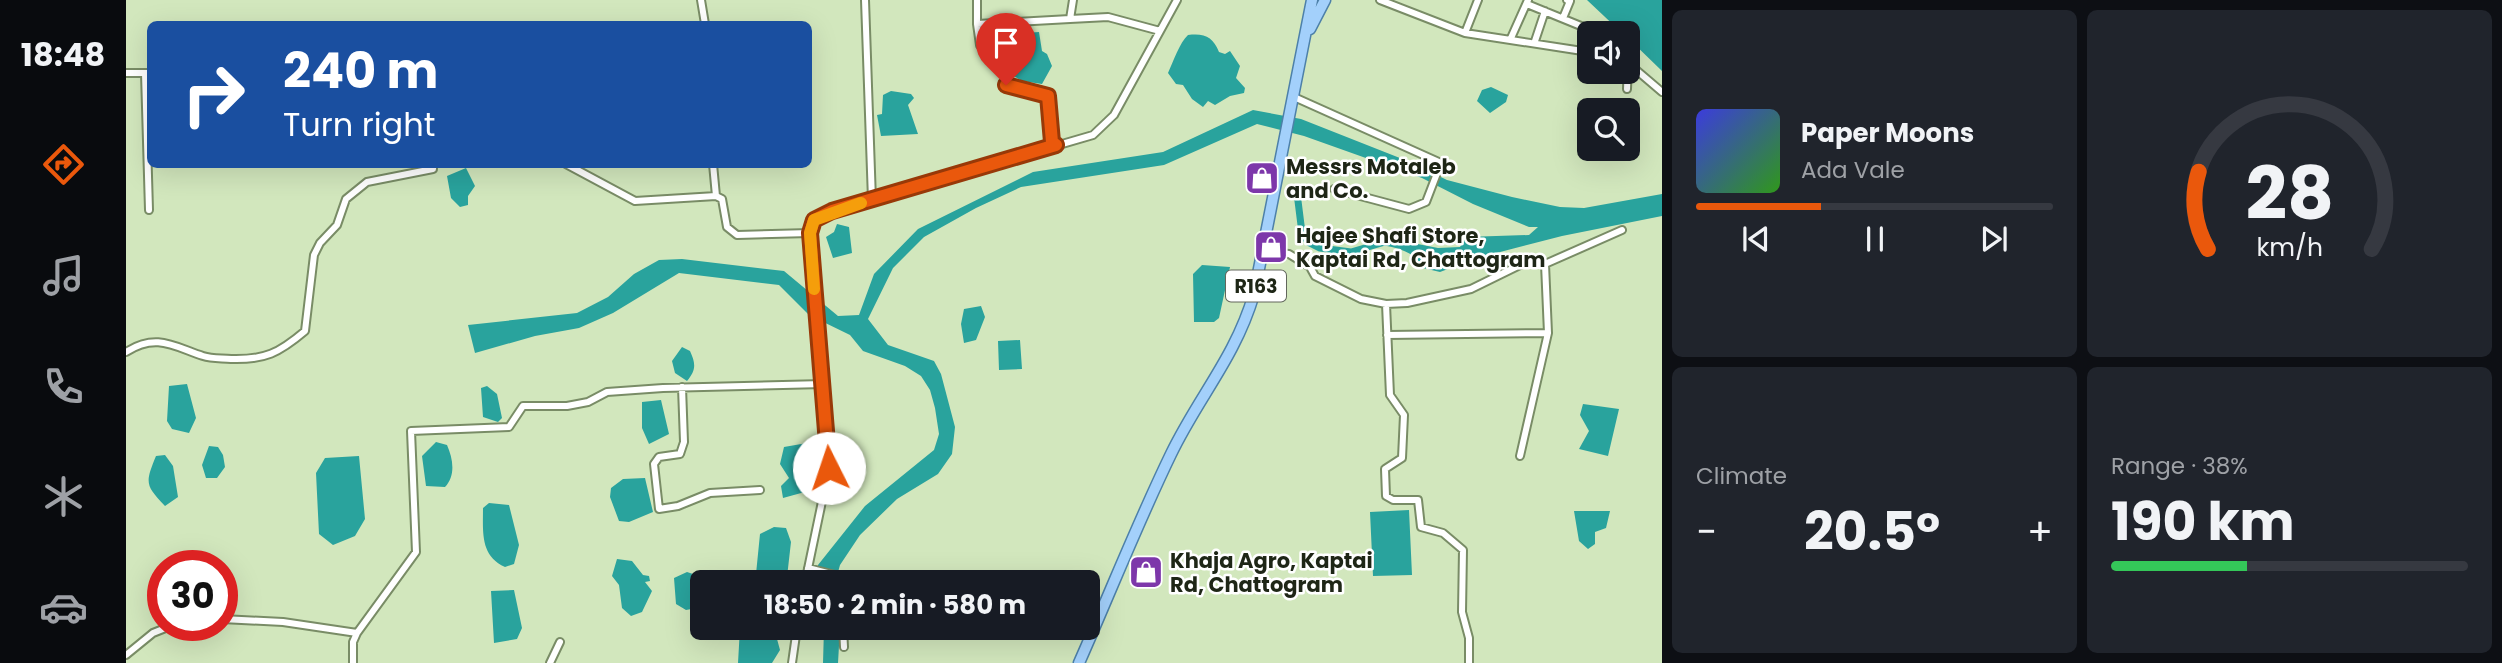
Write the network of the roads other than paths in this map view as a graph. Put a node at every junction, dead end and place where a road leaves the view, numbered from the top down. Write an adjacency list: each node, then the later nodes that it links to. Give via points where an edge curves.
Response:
1 (865, 0): 38 (street)
2 (977, 0): 16 (street)
3 (1073, 0): 14 (street)
4 (1177, 0): 18 (street)
5 (1312, 0): 22 (main road, R163)
6 (1325, 0): 22 (main road, R163)
7 (1478, 0): 19 (street)
8 (1567, 0): 13 (street)
9 (701, 1): 15 (street)
10 (1383, 1): 19 (street)
11 (1527, 2): 12 (street); 20 (street)
12 (1545, 11): 13 (street); 21 (street)
13 (1563, 18): 17 (street)
14 (1070, 19): 16 (street); 18 (street, via 1108,17)
15 (704, 21)
16 (977, 24): 31 (street, via 980,45 1002,48 1006,87 1048,96)
17 (1577, 24)
18 (1160, 31): 31 (street, via 1105,127)
19 (1465, 33): 20 (street)
20 (1511, 38): 21 (street)
21 (1535, 41): 23 (street)
22 (1304, 42): 30 (main road, R163)
23 (1577, 50)
24 (126, 73): 25 (street)
25 (147, 73)
26 (1640, 73): 29 (street)
27 (1628, 84): 28 (street)
28 (1628, 89)
29 (1662, 92)
30 (1294, 97): 36 (street, via 1441,163 1426,202 1409,209); 42 (main road, R163)
31 (1056, 145): 38 (street)
32 (149, 168): 39 (street)
33 (433, 168): 47 (street, via 367,182 346,199 337,225 314,255 305,331 283,350 257,360 206,358 170,342 141,343)
34 (573, 168): 37 (street, via 635,201)
35 (713, 168): 37 (street)
36 (1334, 189)
37 (716, 196): 41 (street, via 722,198 727,228 737,235)
38 (872, 200): 41 (street, via 814,220)
39 (149, 210)
40 (1622, 230): 43 (street)
41 (810, 233): 48 (street)
42 (1263, 251): 44 (street, via 1289,254 1310,267 1315,276 1361,299); 64 (main road, R163, via 1236,347 1172,453)
43 (1545, 264): 44 (street, via 1522,264 1471,289); 45 (street)
44 (1386, 304): 46 (street)
45 (1548, 333): 46 (street); 50 (street)
46 (1387, 335): 65 (street, via 1390,395 1404,415 1402,458 1385,469 1386,496 1418,500 1421,527 1443,533 1463,550 1462,612)
47 (126, 352)
48 (824, 383): 49 (street); 52 (street, via 829,468)
49 (682, 387): 51 (street, via 684,442 680,454 659,457 654,464 659,509 710,493); 54 (street, via 607,392 567,406 523,406 509,427 411,431 416,552)
50 (1520, 456)
51 (760, 490)
52 (811, 569)
53 (238, 620): 54 (street)
54 (357, 634): 61 (street)
55 (147, 638): 60 (street)
56 (795, 640): 63 (street)
57 (844, 640): 59 (street)
58 (561, 642): 62 (street)
59 (844, 647)
60 (126, 654)
61 (353, 663)
62 (550, 663)
63 (792, 663)
64 (1079, 663)
65 (1469, 663)

